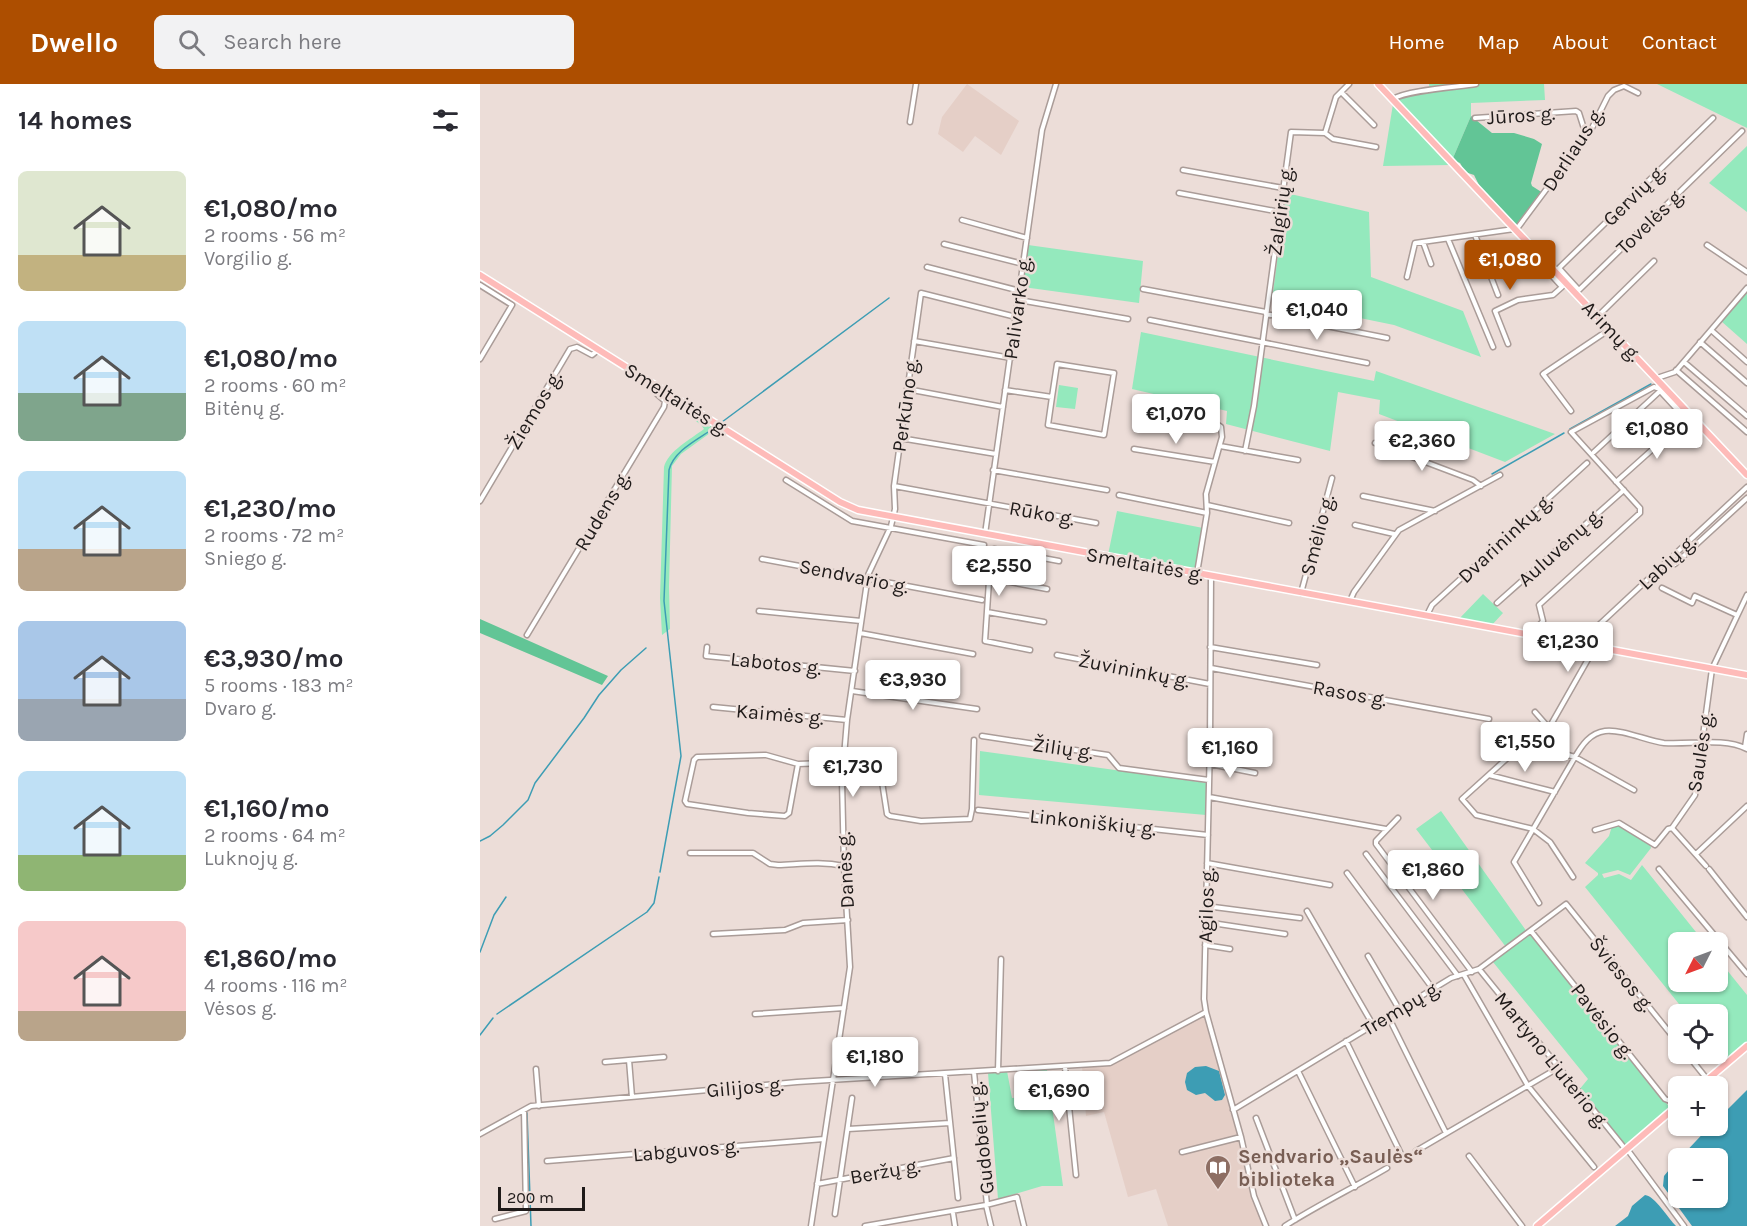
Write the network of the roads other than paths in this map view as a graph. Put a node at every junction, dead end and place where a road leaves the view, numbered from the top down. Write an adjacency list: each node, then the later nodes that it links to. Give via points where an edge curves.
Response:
1 (916, 84): 11 (street)
2 (1056, 84): 24 (street, Palivarko g., via 1042,130)
3 (1349, 84): 6 (street)
4 (1378, 84): 8 (main road, Arimų g.)
5 (1476, 84): 8 (street)
6 (1341, 92): 12 (street); 14 (street, via 1335,97)
7 (1638, 93): 15 (street, Derliaus g., via 1624,86 1614,90)
8 (1393, 99): 22 (main road, Arimų g.)
9 (1475, 118): 15 (street, Jūros g., via 1575,111)
10 (1713, 118): 34 (street, Gervių g.)
11 (910, 122)
12 (1374, 125)
13 (1742, 131): 34 (street, Tovelės g., via 1579,290)
14 (1325, 133): 16 (street, via 1333,139); 18 (street, Žalgirių g., via 1291,132)
15 (1587, 135): 22 (street, Derliaus g.)
16 (1376, 147)
17 (1183, 170): 18 (street)
18 (1283, 188): 20 (street, Žalgirių g.)
19 (1179, 193): 20 (street)
20 (1280, 212): 44 (street, Žalgirių g.)
21 (962, 220): 24 (street)
22 (1515, 229): 23 (street); 30 (main road, Arimų g.)
23 (1475, 235): 25 (street); 42 (street)
24 (1027, 238): 31 (street, Palivarko g.)
25 (1448, 239): 26 (street); 56 (street)
26 (1423, 242): 32 (street); 37 (street, via 1415,243)
27 (944, 244): 31 (street)
28 (1707, 245): 35 (street)
29 (1654, 261): 45 (street)
30 (1547, 262): 34 (main road, Arimų g.); 55 (street, via 1543,266 1562,287 1553,295 1518,300 1495,311)
31 (1023, 264): 41 (street, Palivarko g.)
32 (1431, 264)
33 (927, 267): 41 (street)
34 (1557, 270): 45 (main road, Arimų g.)
35 (1747, 272)
36 (480, 276): 57 (main road, Smeltaitės g.)
37 (1407, 277)
38 (480, 285): 59 (street, via 512,305)
39 (1747, 288): 50 (street)
40 (1143, 289): 44 (street)
41 (1020, 291): 43 (street, Palivarko g.)
42 (1498, 295)
43 (1018, 300): 46 (street, Palivarko g.); 47 (street)
44 (1266, 313): 51 (street); 53 (street, Žalgirių g.)
45 (1598, 316): 49 (main road, Arimų g.)
46 (1016, 317): 52 (street, Perkūno g., via 921,292); 58 (street, Palivarko g.)
47 (1128, 319)
48 (1150, 320): 53 (street)
49 (1610, 329): 65 (main road, Arimų g.); 71 (street, via 1543,374)
50 (1711, 330): 54 (street); 61 (street)
51 (1387, 338)
52 (914, 341): 58 (street); 67 (street, Perkūno g.)
53 (1262, 341): 62 (street); 79 (street, Žalgirių g.)
54 (1700, 342): 60 (street); 64 (street)
55 (1508, 344)
56 (1493, 347)
57 (598, 350): 66 (main road, Smeltaitės g.); 99 (street, Žiemos g., via 592,355 577,346 570,350)
58 (1011, 358): 68 (street, Palivarko g.)
59 (480, 360)
60 (1684, 362): 63 (street); 73 (street)
61 (1747, 362)
62 (1367, 363)
63 (1676, 370): 65 (street, via 1662,375); 74 (street)
64 (1747, 383)
65 (1658, 385): 80 (street); 87 (main road, Arimų g.); 90 (street, via 1684,417 1683,422); 90 (street, via 1571,432)
66 (660, 388): 104 (main road, Smeltaitės g., via 840,502); 135 (street, Rudens g., via 657,394 665,401 664,406)
67 (907, 389): 70 (street); 75 (street, Perkūno g.)
68 (1005, 390): 69 (street); 70 (street, Palivarko g.)
69 (1052, 397): 69 (street, via 1048,425 1104,435 1114,373 1057,364)
70 (1003, 407): 81 (street, Palivarko g.)
71 (1571, 411)
72 (1143, 415): 77 (street, via 1202,426 1215,423 1221,427)
73 (1747, 416)
74 (1747, 432)
75 (900, 438): 81 (street); 91 (street, Perkūno g.)
76 (1375, 443): 92 (street)
77 (1220, 446): 79 (street); 83 (street)
78 (1134, 449): 83 (street)
79 (1245, 450): 82 (street)
80 (1594, 452)
81 (996, 454): 85 (street, Palivarko g.)
82 (1298, 460)
83 (1215, 462): 101 (street)
84 (1587, 463): 131 (street, Dvarininkų g., via 1432,605)
85 (993, 470): 94 (street); 100 (street, Palivarko g.)
86 (1500, 475): 92 (street)
87 (1747, 475)
88 (1332, 478): 123 (street, Smėlio g.)
89 (786, 480): 108 (street, via 849,519)
90 (1616, 482): 95 (street)
91 (894, 486): 100 (street, Rūko g.); 104 (street, Perkūno g.)
92 (1481, 486): 102 (street)
93 (1747, 487): 137 (street, Labių g.)
94 (1107, 490)
95 (1624, 490): 127 (street, Auluvėnų g.); 136 (street, via 1640,513 1539,605 1544,621)
96 (1119, 495): 103 (street)
97 (1363, 496): 102 (street)
98 (1747, 498): 116 (street)
99 (480, 501)
100 (988, 503): 105 (street, Rūko g.); 109 (street, Palivarko g.)
101 (1207, 505): 103 (street); 106 (street)
102 (1435, 512): 110 (street)
103 (1207, 513): 117 (street)
104 (894, 518): 108 (street, Danės g.); 109 (main road, Smeltaitės g.)
105 (1096, 523)
106 (1289, 523)
107 (1355, 525): 110 (street)
108 (891, 526): 112 (street); 119 (street, Danės g.)
109 (985, 534): 111 (main road, Smeltaitės g.)
110 (1394, 534): 126 (street)
111 (1034, 543): 113 (street); 117 (main road, Smeltaitės g.)
112 (984, 545)
113 (1031, 556): 115 (street); 120 (street, via 991,550)
114 (762, 559): 119 (street, Sendvario g.)
115 (1059, 561)
116 (1675, 564)
117 (1197, 573): 118 (main road, Smeltaitės g.)
118 (1211, 576): 123 (main road, Smeltaitės g.); 138 (street, Agilos g.)
119 (867, 578): 125 (street, Sendvario g.); 132 (street, Danės g.)
120 (989, 578): 122 (street); 129 (street)
121 (1662, 588): 130 (street, via 1692,603 1695,596)
122 (1047, 589)
123 (1302, 593): 126 (main road, Smeltaitės g.)
124 (1747, 595): 130 (street, Saulės g.)
125 (982, 600)
126 (1350, 602): 131 (main road, Smeltaitės g.)
127 (1497, 603)
128 (759, 611): 132 (street)
129 (987, 612): 133 (street); 140 (street, via 985,641)
130 (1737, 615): 146 (street, Saulės g.)
131 (1427, 616): 136 (main road, Smeltaitės g.)
132 (861, 621): 134 (street, Danės g.)
133 (1044, 622)
134 (860, 633): 142 (street); 147 (street, Danės g.)
135 (527, 634)
136 (1533, 636): 141 (main road, Smeltaitės g.)
137 (1587, 636)
138 (1210, 646): 144 (street); 145 (street, Agilos g.)
139 (707, 647): 147 (street, Labotos g., via 706,656)
140 (1030, 650)
141 (1611, 650): 146 (main road, Smeltaitės g.); 153 (street, via 1608,657 1591,654 1549,728)
142 (973, 654)
143 (1057, 655): 149 (street, Žuvininkų g.)
144 (1317, 665)
145 (1210, 668): 149 (street, Agilos g.); 154 (street, Rasos g.)
146 (1712, 669): 148 (main road, Smeltaitės g.); 159 (street, Saulės g.)
147 (855, 671): 150 (street, Danės g.)
148 (1747, 675)
149 (1210, 684): 164 (street, Agilos g.)
150 (852, 692): 152 (street); 155 (street, Danės g.)
151 (713, 707): 155 (street, Kaimės g.)
152 (977, 709)
153 (1535, 712)
154 (1489, 718)
155 (847, 720): 162 (street, Danės g.)
156 (1747, 734): 160 (street)
157 (982, 736): 167 (street, Žilių g., via 1108,755 1119,768)
158 (974, 740): 162 (street, via 970,819 921,822 890,816 880,769)
159 (1703, 741): 160 (street); 161 (street, via 1664,743 1606,731 1590,737); 174 (street, Saulės g., via 1695,795)
160 (1746, 748)
161 (1575, 757): 166 (street, via 1524,743); 168 (street); 169 (street)
162 (843, 762): 163 (street); 183 (street, Danės g.)
163 (798, 764): 163 (street, via 789,813 785,816 713,809 685,801 697,757 766,755)
164 (1210, 764): 165 (street); 167 (street, Agilos g.)
165 (1255, 773)
166 (1489, 775): 169 (street); 176 (street, via 1462,799 1476,814)
167 (1209, 780): 170 (street, Agilos g.)
168 (1634, 790)
169 (1555, 792): 176 (street)
170 (1209, 797): 175 (street); 178 (street, Agilos g.)
171 (1747, 806): 180 (street)
172 (978, 810): 178 (street, Linkoniškių g.)
173 (1398, 818): 175 (street)
174 (1672, 828): 177 (street, via 1655,845 1619,823); 180 (street)
175 (1386, 829): 204 (street, via 1376,844)
176 (1533, 830): 186 (street, via 1550,842); 188 (street, via 1514,862)
177 (1595, 830)
178 (1208, 835): 182 (street, Agilos g.)
179 (690, 853): 183 (street, via 753,853 770,864 824,862)
180 (1696, 854): 192 (street)
181 (1366, 855): 207 (street)
182 (1207, 863): 187 (street); 190 (street, Agilos g.)
183 (844, 866): 194 (street, Danės g.)
184 (1659, 869): 205 (street)
185 (1347, 873): 208 (street)
186 (1572, 878)
187 (1330, 885)
188 (1539, 903)
189 (1566, 904): 196 (street, Trempų g.); 215 (street, Šviesos g.)
190 (1206, 906): 193 (street); 195 (street, Agilos g.)
191 (1307, 911): 214 (street)
192 (1747, 917)
193 (1300, 918)
194 (848, 920): 197 (street, via 803,923 785,930); 209 (street, Danės g., via 850,967)
195 (1205, 922): 198 (street); 199 (street, Agilos g.)
196 (1531, 931): 203 (street, Trempų g.); 235 (street, Pavėsio g.)
197 (713, 934)
198 (1285, 934)
199 (1204, 945): 200 (street); 211 (street, Agilos g.)
200 (1230, 949)
201 (1368, 956): 210 (street)
202 (1001, 959): 225 (street)
203 (1479, 969): 204 (street, Trempų g.); 223 (street, Martyno Liuterio g.)
204 (1472, 972): 206 (street, Trempų g.)
205 (1747, 974)
206 (1464, 975): 207 (street, Trempų g.); 232 (street)
207 (1458, 976): 208 (street, Trempų g.)
208 (1433, 989): 210 (street, Trempų g.)
209 (844, 1008): 212 (street); 231 (street, Danės g.)
210 (1399, 1009): 213 (street, Trempų g.)
211 (1206, 1012): 222 (street, Gilijos g., via 1110,1063); 238 (street, Agilos g.)
212 (755, 1014)
213 (1388, 1016): 214 (street, Trempų g.); 243 (street)
214 (1373, 1025): 216 (street, Trempų g.)
215 (1668, 1032)
216 (1346, 1041): 226 (street, Trempų g.); 252 (street)
217 (1747, 1046): 230 (main road)
218 (663, 1057): 219 (street)
219 (629, 1060): 220 (street); 233 (street)
220 (605, 1062)
221 (1695, 1064): 229 (street)
222 (1065, 1067): 225 (street, Gilijos g.); 256 (street)
223 (1558, 1068): 232 (street); 247 (street, Martyno Liuterio g.)
224 (536, 1069): 236 (street)
225 (998, 1071): 227 (street, Gilijos g.)
226 (1298, 1071): 238 (street, Trempų g.); 259 (street)
227 (974, 1072): 228 (street, Gilijos g.); 261 (street, Gudobelių g.)
228 (945, 1074): 231 (street, Gilijos g.); 241 (street)
229 (1705, 1076)
230 (1713, 1076)
231 (833, 1080): 233 (street, Gilijos g.); 246 (street, Danės g.)
232 (1528, 1086): 243 (street); 254 (street)
233 (632, 1097): 236 (street, Gilijos g.)
234 (852, 1098): 242 (street)
235 (1668, 1100)
236 (539, 1106): 237 (street, Gilijos g.)
237 (524, 1109): 244 (street, Gilijos g.); 265 (street, via 526,1211)
238 (1233, 1110): 245 (street, Agilos g.)
239 (1668, 1114): 247 (main road)
240 (1256, 1118): 266 (street)
241 (951, 1123): 242 (street); 251 (street)
242 (848, 1129): 257 (street)
243 (1446, 1133): 248 (street)
244 (480, 1134)
245 (1241, 1137): 249 (street); 273 (street, Agilos g., via 1254,1196)
246 (824, 1139): 253 (street, Labguvos g.); 258 (street, Danės g.)
247 (1626, 1150): 276 (main road); 277 (street, Martyno Liuterio g.)
248 (1416, 1151)
249 (1182, 1152)
250 (1469, 1156): 275 (street)
251 (954, 1158): 257 (street, Beržų g.); 260 (street)
252 (1403, 1158)
253 (547, 1161)
254 (1594, 1167)
255 (1387, 1168): 259 (street)
256 (1076, 1175)
257 (841, 1179): 258 (street, Beržų g.); 264 (street)
258 (817, 1184): 267 (street, Danės g.)
259 (1355, 1187): 266 (street)
260 (958, 1198)
261 (987, 1205): 268 (street); 271 (street, Gudobelių g.); 272 (street, via 1017,1197)
262 (966, 1210): 263 (street)
263 (953, 1213): 269 (street); 270 (street)
264 (835, 1214)
265 (495, 1219)
266 (1295, 1220): 274 (street)
267 (810, 1226)
268 (865, 1226)
269 (879, 1226)
270 (955, 1226)
271 (991, 1226)
272 (1024, 1226)
273 (1266, 1226)
274 (1285, 1226)
275 (1522, 1226)
276 (1537, 1226)
277 (1684, 1226)

